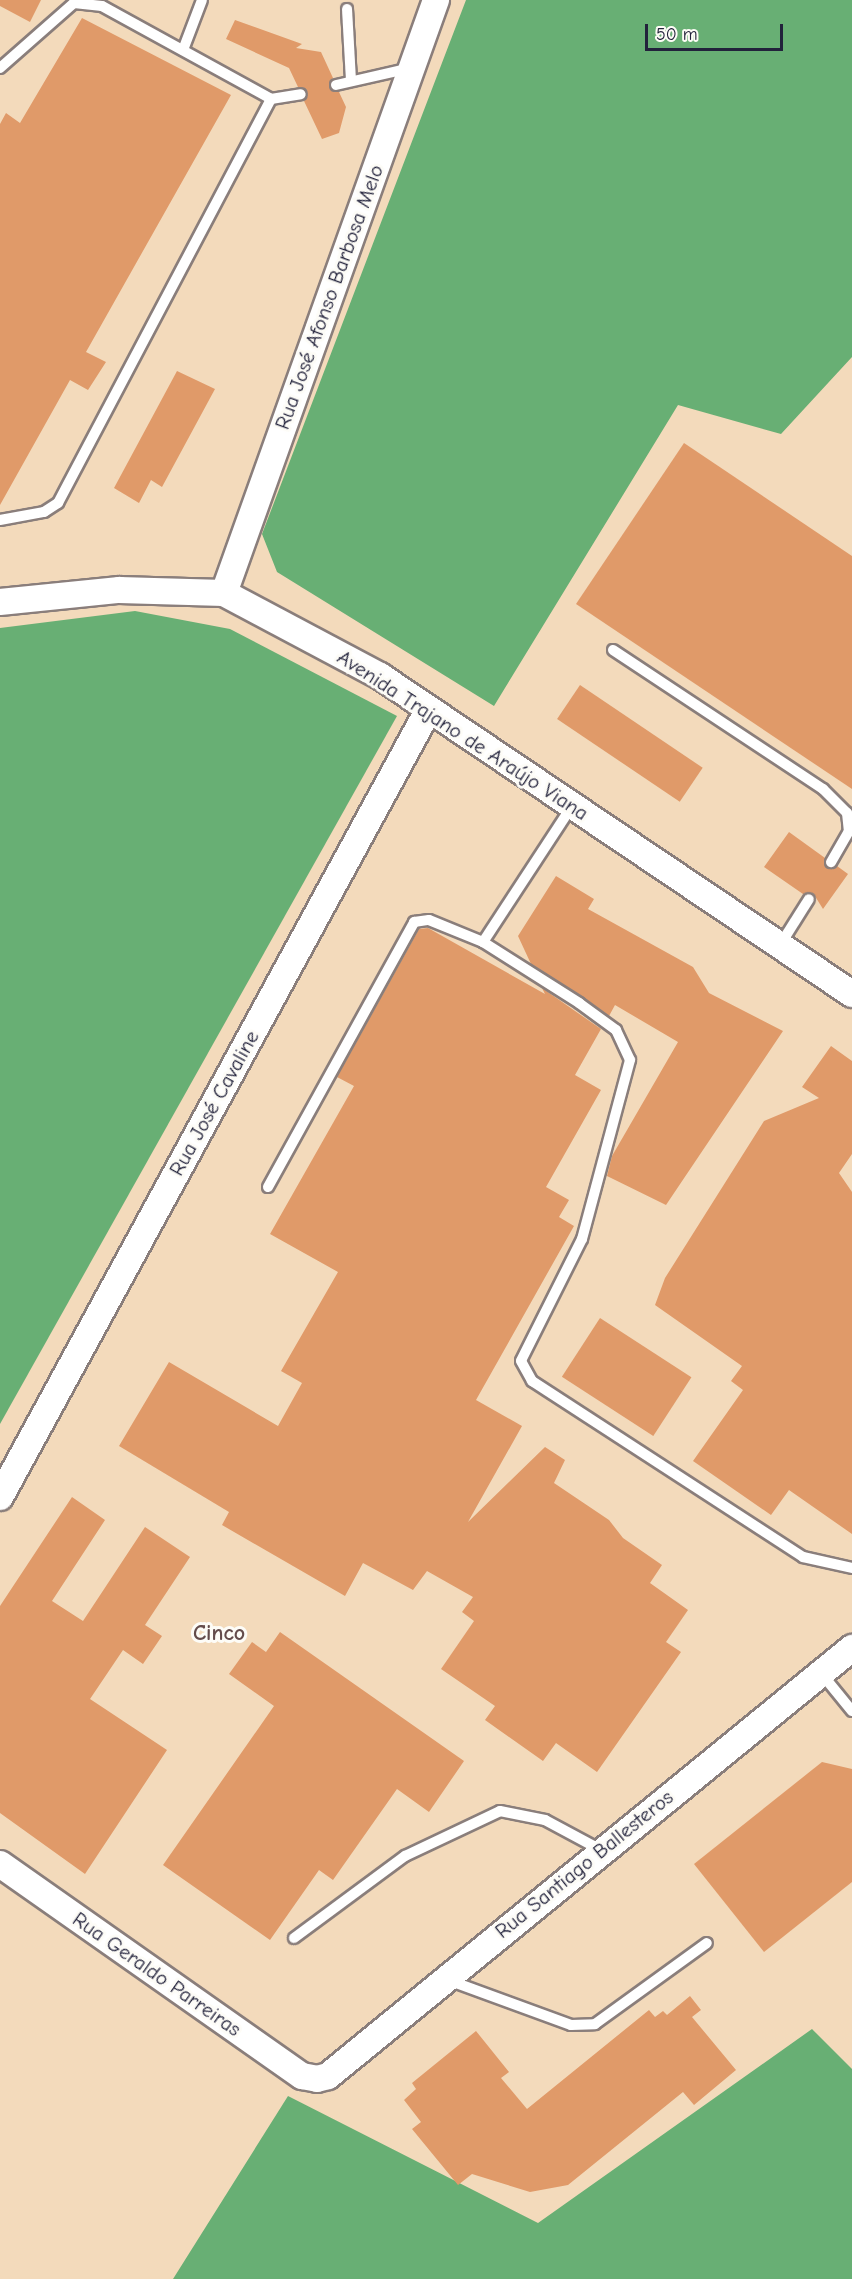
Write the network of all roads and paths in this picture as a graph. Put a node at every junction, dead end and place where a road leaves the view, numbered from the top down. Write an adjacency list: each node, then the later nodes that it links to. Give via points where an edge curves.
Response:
1 (202, 0): 5 (lane)
2 (436, 0): 7 (street, Rua José Afonso Barbosa Melo)
3 (103, 3): 5 (lane); 6 (lane, via 74,3)
4 (347, 9): 8 (lane)
5 (183, 50): 11 (lane)
6 (0, 68)
7 (410, 68): 8 (lane); 13 (street, Rua José Afonso Barbosa Melo)
8 (351, 80): 9 (lane)
9 (336, 85)
10 (301, 94): 11 (lane)
11 (271, 99): 12 (lane, via 58,503 44,513)
12 (0, 520)
13 (224, 593): 14 (street, Avenida Trajano de Araújo Viana, via 129,589); 16 (street, Avenida Trajano de Araújo Viana, via 380,676)
14 (0, 602)
15 (613, 650): 18 (lane, via 831,797 847,813 849,831)
16 (429, 709): 17 (street, Avenida Trajano de Araújo Viana); 24 (street, Rua José Cavaline)
17 (572, 806): 20 (lane); 21 (street, Avenida Trajano de Araújo Viana)
18 (831, 862)
19 (809, 899): 21 (lane)
20 (483, 942): 23 (lane, via 429,920 414,922 405,932); 25 (lane, via 616,1030 630,1060 582,1239 521,1361 532,1381 803,1557)
21 (780, 946): 22 (street, Avenida Trajano de Araújo Viana)
22 (852, 994)
23 (268, 1187)
24 (0, 1497)
25 (852, 1568)
26 (852, 1648): 27 (street, Rua Santiago Ballesteros)
27 (821, 1673): 28 (lane); 29 (street, Rua Santiago Ballesteros)
28 (852, 1711)
29 (601, 1850): 31 (lane, via 544,1820 500,1811 405,1856); 33 (street, Rua Santiago Ballesteros)
30 (0, 1864): 34 (street, Rua Geraldo Parreiras, via 302,2076)
31 (294, 1938)
32 (707, 1942): 33 (lane, via 595,2024 571,2025)
33 (442, 1978): 34 (street, Rua Santiago Ballesteros, via 328,2076)
34 (317, 2079)

